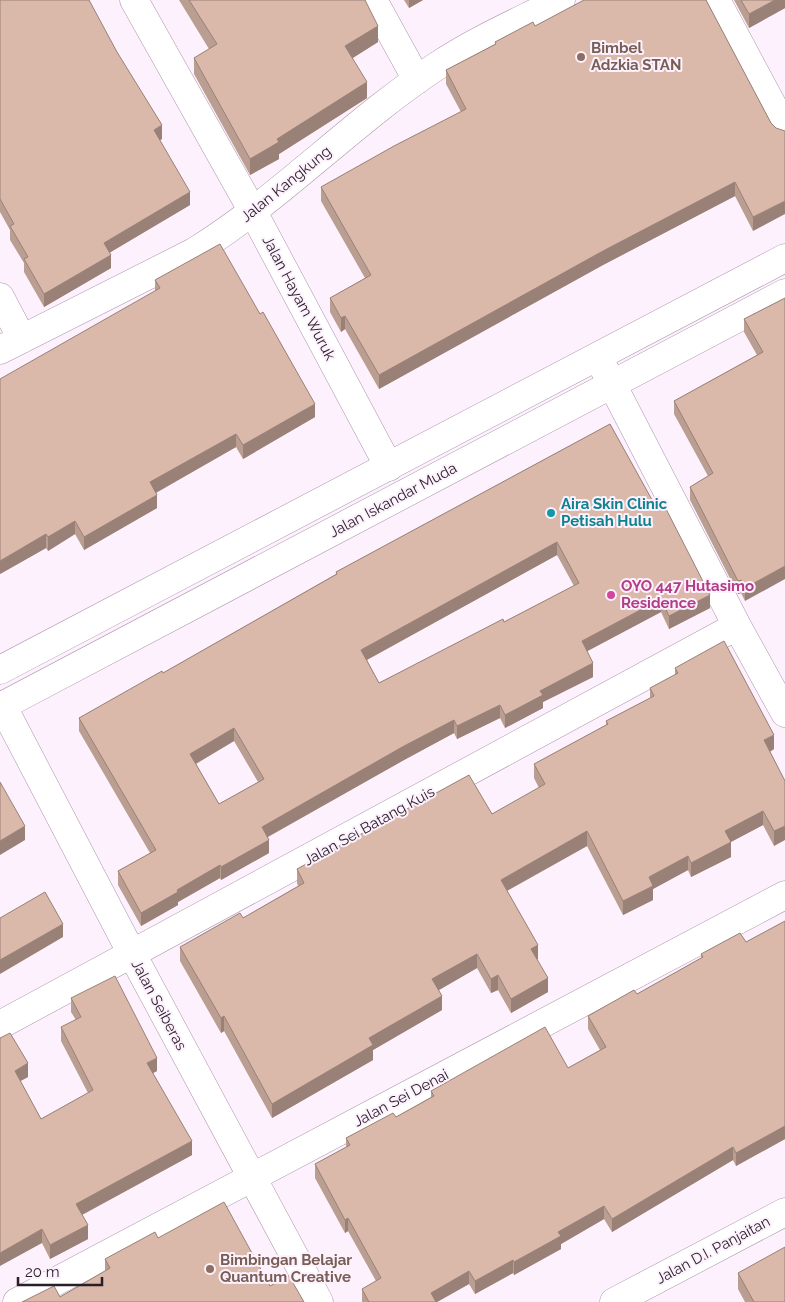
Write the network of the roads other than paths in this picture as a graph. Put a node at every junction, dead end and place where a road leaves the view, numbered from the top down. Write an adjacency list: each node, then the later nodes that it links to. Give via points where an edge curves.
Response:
1 (134, 0): 7 (street, Jalan Hayam Wuruk)
2 (373, 0): 5 (street)
3 (561, 0): 5 (street, Jalan Kangkung, via 480,41)
4 (716, 0): 6 (street)
5 (417, 80): 7 (street, Jalan Kangkung)
6 (785, 129)
7 (252, 210): 11 (street, Jalan Kangkung, via 225,233 194,252); 14 (street, Jalan Hayam Wuruk)
8 (785, 258): 12 (street, Jalan Iskandar Muda)
9 (785, 293): 13 (street, Jalan Iskandar Muda)
10 (0, 297): 11 (street)
11 (11, 345)
12 (598, 356): 13 (street); 14 (street, Jalan Iskandar Muda)
13 (612, 384): 15 (street); 17 (street, Jalan Iskandar Muda)
14 (389, 466): 16 (street, Jalan Iskandar Muda)
15 (737, 626): 18 (street); 20 (street, Jalan Sei Batang Kuis)
16 (0, 670)
17 (1, 706): 20 (street, Jalan Seiberas)
18 (785, 713)
19 (785, 895): 22 (street, Jalan Sei Denai)
20 (132, 954): 21 (street, Jalan Sei Batang Kuis); 22 (street, Jalan Seiberas)
21 (0, 1025)
22 (251, 1177): 24 (street, Jalan Sei Denai); 25 (street, Jalan Seiberas)
23 (785, 1212): 26 (street, Jalan D.I. Panjaitan)
24 (17, 1302)
25 (319, 1302)
26 (614, 1302)

